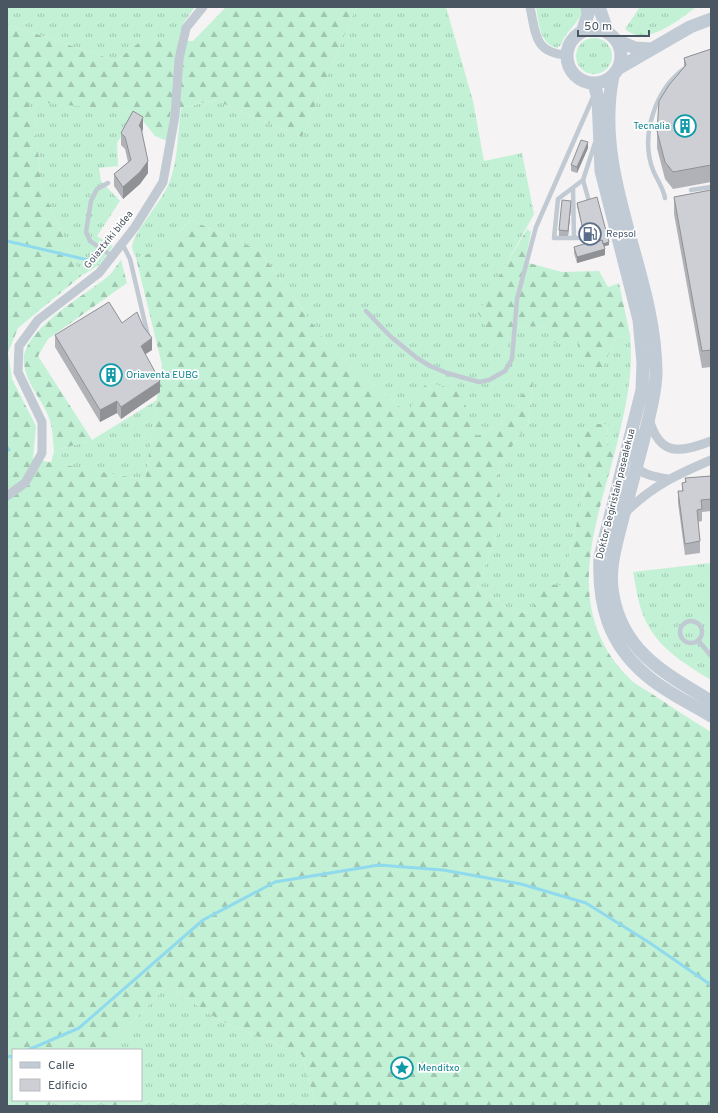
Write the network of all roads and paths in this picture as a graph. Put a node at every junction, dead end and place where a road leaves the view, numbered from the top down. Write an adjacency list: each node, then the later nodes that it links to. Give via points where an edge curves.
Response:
1 (203, 7): 23 (street, Goiaztxiki bidea, via 186,28 179,59 175,116 163,182)
2 (530, 7): 9 (street, via 538,41 547,52)
3 (587, 7): 6 (main road, via 588,14)
4 (599, 7): 7 (main road)
5 (711, 16): 8 (main road, via 694,21 690,27)
6 (582, 32): 7 (main road, via 598,29); 9 (main road, via 570,43)
7 (612, 36): 8 (main road, via 635,48); 11 (main road, via 622,54)
8 (650, 49): 11 (main road)
9 (567, 55): 12 (main road, via 568,67 573,74)
10 (691, 64): 19 (lane, via 678,73 659,98 650,126 649,150)
11 (616, 72): 12 (main road, via 608,81); 28 (main road, via 610,103 612,162 649,310 656,353 656,378)
12 (595, 88): 13 (main road, Doktor Begiristain pasealekua, via 598,98); 25 (lane, via 536,227 517,299 512,359 505,371 489,380 479,382 447,374 417,358 390,336)
13 (599, 132): 14 (lane); 27 (main road, Doktor Begiristain pasealekua, via 601,172 618,248 639,320 642,342 642,390)
14 (583, 180): 17 (lane); 20 (lane)
15 (108, 183): 24 (lane, via 97,189 91,201 86,232 90,241)
16 (711, 187): 18 (lane)
17 (573, 188): 21 (lane); 21 (lane, via 558,198 554,238)
18 (691, 190)
19 (665, 198)
20 (591, 209)
21 (574, 238): 22 (lane)
22 (599, 238)
23 (122, 243): 24 (street, Goiaztxiki bidea); 26 (lane, via 130,259)
24 (112, 256): 33 (street, Goiaztxiki bidea, via 99,273 38,320 19,346 18,372 42,422 42,453)
25 (366, 311)
26 (150, 341)
27 (636, 414): 31 (street, Doktor Begiristain pasealekua); 40 (main road, Doktor Begiristain pasealekua, via 600,557 599,583 603,609 611,630 636,667 658,684)
28 (649, 419): 29 (street, via 656,438 668,448 684,450); 31 (main road)
29 (711, 441)
30 (711, 460): 32 (street)
31 (636, 467): 32 (street, Doktor Begiristain pasealekua, via 642,473); 36 (main road, Doktor Begiristain pasealekua)
32 (668, 478): 36 (street)
33 (25, 483): 34 (street, Goiaztxiki bidea); 35 (street)
34 (7, 496)
35 (7, 500)
36 (625, 513): 39 (main road, Doktor Begiristain pasealekua, via 612,562 613,594 620,620 638,648 656,667)
37 (698, 640): 37 (lane, via 701,630 698,624 691,621 684,623 680,629 683,639 692,642); 38 (lane)
38 (711, 656)
39 (711, 701)
40 (711, 716)

